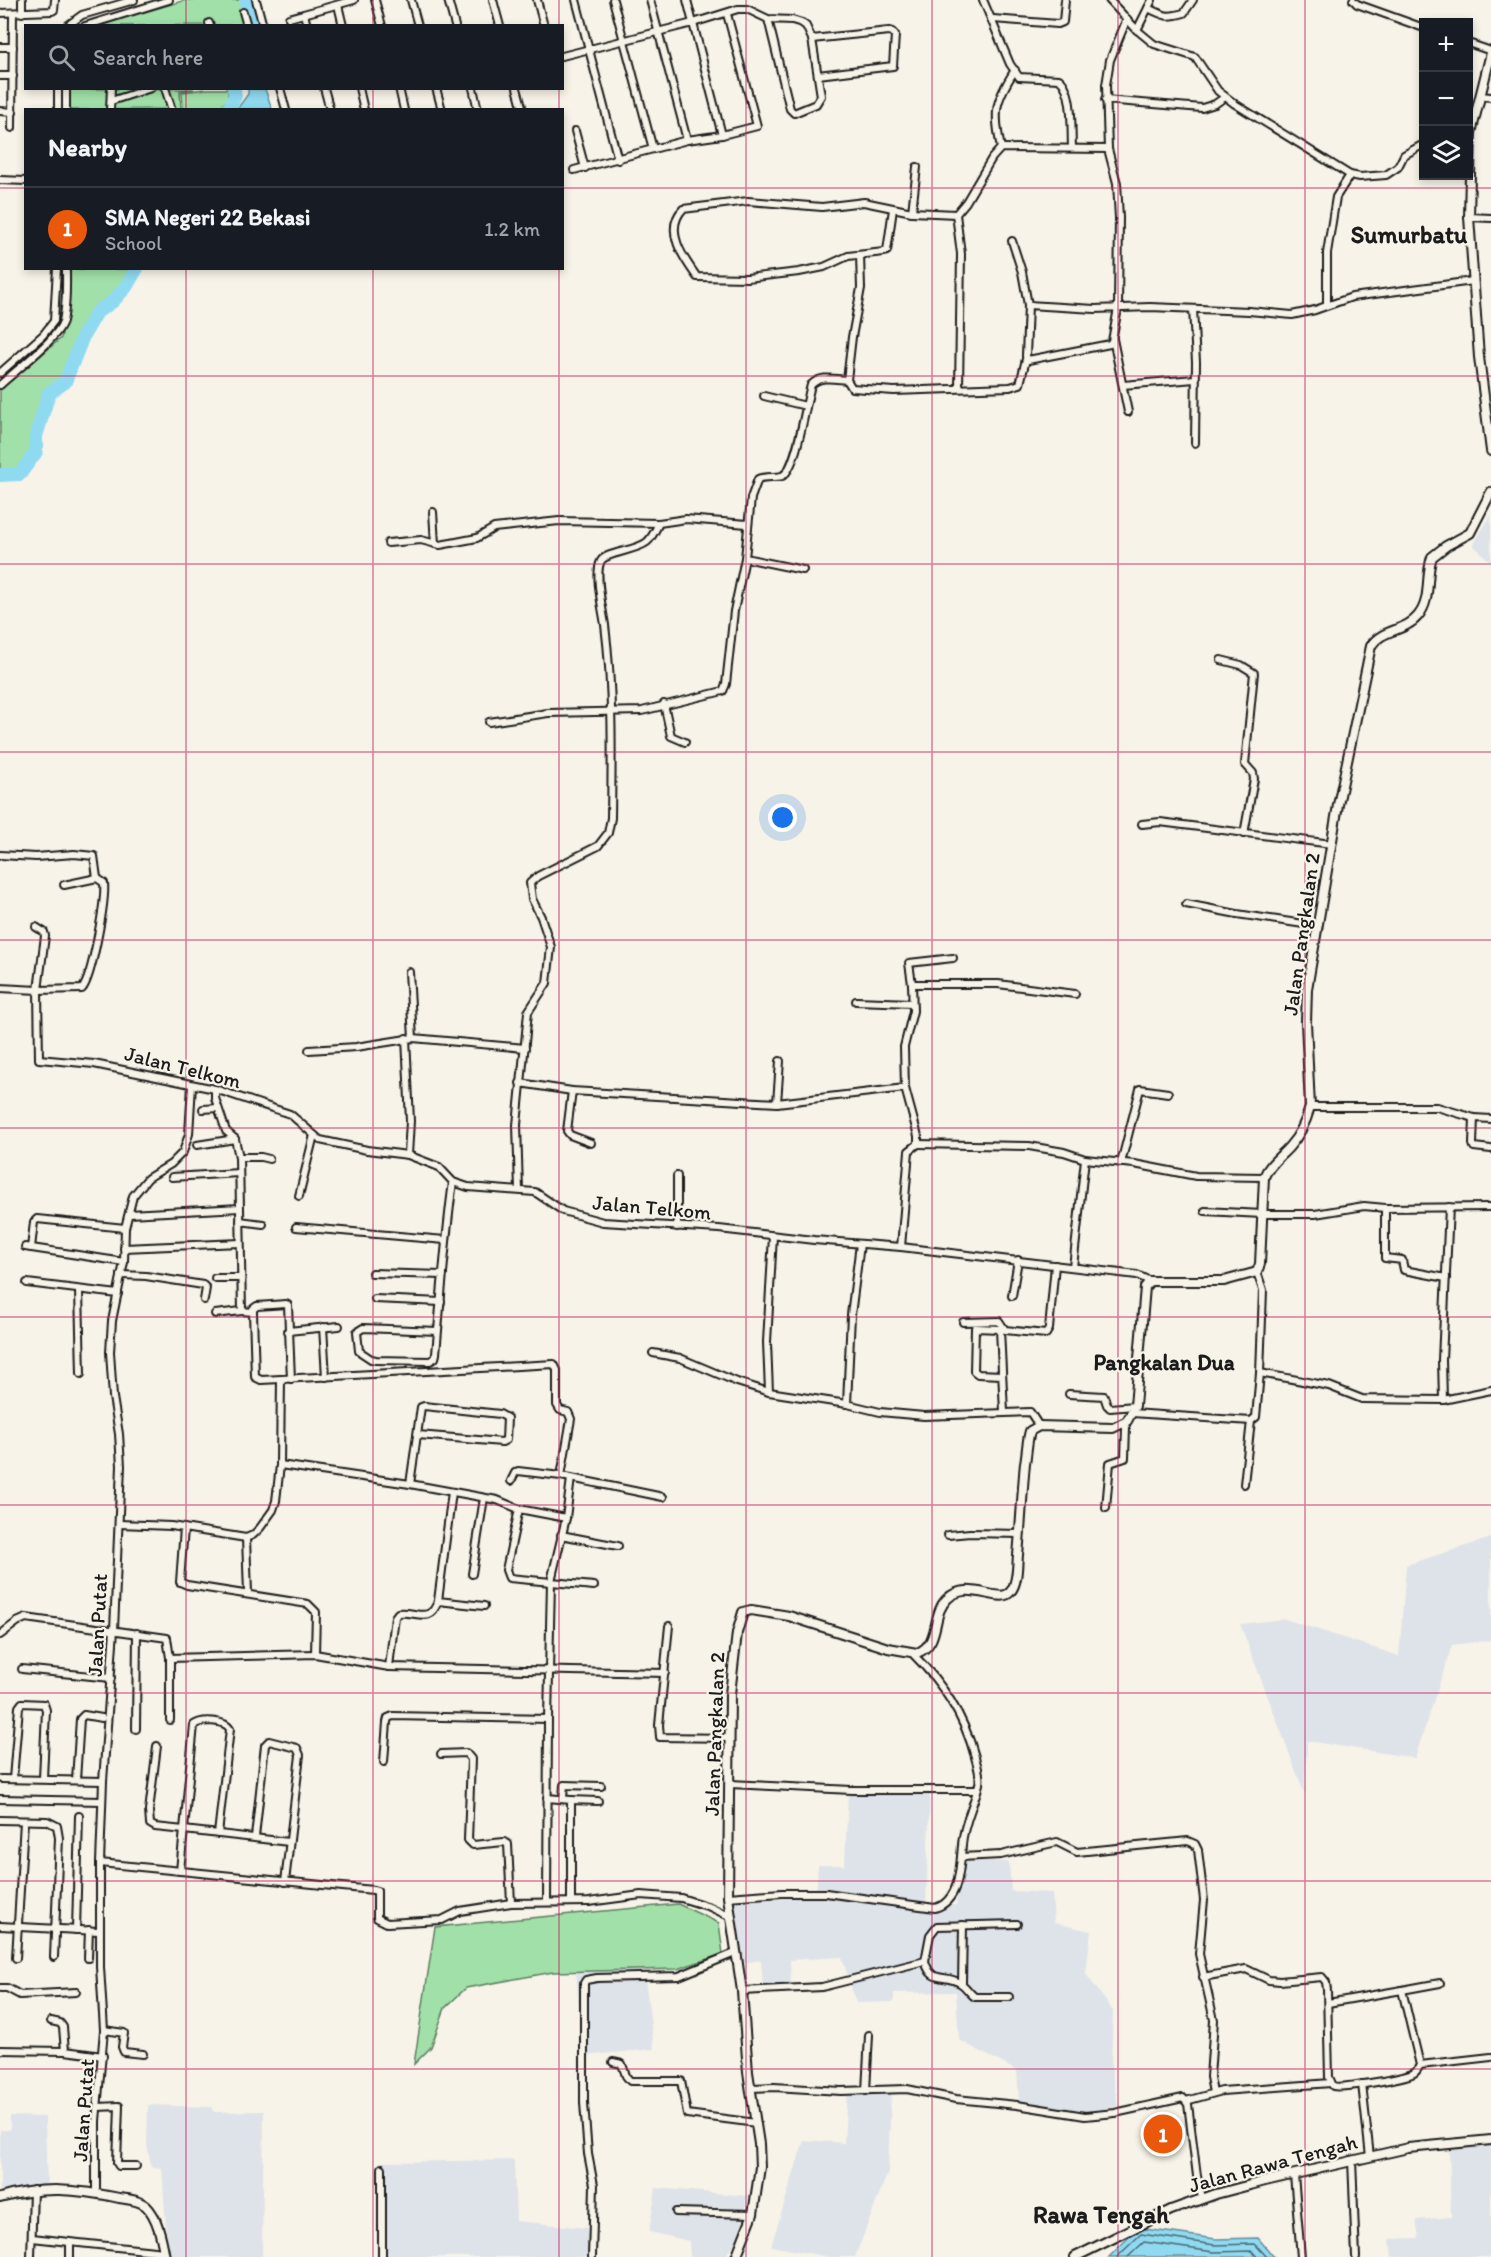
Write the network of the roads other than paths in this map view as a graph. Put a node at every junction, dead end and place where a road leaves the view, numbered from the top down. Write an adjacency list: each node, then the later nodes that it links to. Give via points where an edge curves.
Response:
1 (22, 0): 28 (street)
2 (55, 0): 28 (street, via 52,11)
3 (134, 0): 35 (street, via 82,15)
4 (169, 0): 22 (street)
5 (255, 0): 38 (street)
6 (354, 0): 23 (street)
7 (375, 0): 41 (street)
8 (411, 0): 42 (street)
9 (448, 0): 43 (street)
10 (493, 0): 44 (street)
11 (537, 0): 45 (street)
12 (576, 0): 55 (street)
13 (613, 0): 51 (street)
14 (650, 0): 49 (street)
15 (687, 0): 46 (street)
16 (983, 0): 33 (street)
17 (1065, 0): 33 (street, via 1063,22 1058,24)
18 (1109, 0): 34 (street)
19 (1152, 0): 24 (street)
20 (1193, 0): 24 (street, via 1184,13 1172,17)
21 (1353, 0): 47 (street)
22 (157, 2): 36 (street)
23 (338, 5): 29 (street); 40 (street)
24 (1149, 8): 48 (street)
25 (243, 12): 37 (street)
26 (0, 13): 27 (street)
27 (13, 13): 28 (street); 54 (street)
28 (22, 13)
29 (304, 14): 31 (street); 39 (street)
30 (727, 14): 32 (street, via 744,9); 46 (street); 95 (street, via 757,124)
31 (290, 18)
32 (768, 19): 50 (street, via 802,23); 59 (street, via 791,112 819,101)
33 (993, 19): 58 (street)
34 (1127, 19): 48 (street); 77 (street, via 1110,60)
35 (70, 24)
36 (92, 24)
37 (246, 24)
38 (262, 24)
39 (306, 24)
40 (343, 24)
41 (381, 24)
42 (417, 24)
43 (454, 24)
44 (499, 24)
45 (543, 24)
46 (693, 24): 49 (street); 95 (street)
47 (1419, 26)
48 (1137, 30): 75 (street, via 1154,44 1195,57)
49 (659, 32): 51 (street); 96 (street)
50 (812, 39): 59 (street); 59 (street, via 889,31 895,35 893,66)
51 (624, 40): 55 (street); 100 (street)
52 (1473, 45): 56 (street)
53 (0, 47): 54 (street)
54 (13, 47): 61 (street)
55 (588, 51): 57 (street); 102 (street)
56 (1491, 52): 74 (street)
57 (564, 56)
58 (1015, 69): 98 (street, via 1000,92 997,106); 99 (street, via 1019,77 1059,79 1064,83 1069,99)
59 (818, 75)
60 (0, 76): 61 (street)
61 (13, 76): 91 (street)
62 (58, 90): 79 (street)
63 (66, 90): 80 (street)
64 (111, 90): 78 (street)
65 (145, 90): 78 (street)
66 (166, 90): 82 (street)
67 (281, 90): 83 (street)
68 (325, 90): 84 (street)
69 (359, 90): 85 (street)
70 (399, 90): 86 (street)
71 (437, 90): 87 (street)
72 (473, 90): 88 (street)
73 (518, 90): 89 (street)
74 (1480, 96): 76 (street); 92 (street)
75 (1225, 97): 77 (street, via 1202,108); 106 (street)
76 (1491, 97)
77 (1105, 100): 101 (street)
78 (111, 101): 81 (street)
79 (58, 108)
80 (66, 108)
81 (110, 108)
82 (171, 108)
83 (285, 108)
84 (329, 108)
85 (364, 108)
86 (404, 108)
87 (441, 108)
88 (477, 108)
89 (522, 108)
90 (0, 111): 91 (street)
91 (13, 112): 93 (street)
92 (1472, 126)
93 (12, 128)
94 (575, 131): 104 (street)
95 (723, 135): 96 (street)
96 (687, 140): 100 (street)
97 (1419, 147): 106 (street, via 1404,155 1398,167 1386,175)
98 (1001, 148): 99 (street); 112 (street)
99 (1072, 148): 101 (street)
100 (653, 149): 102 (street)
101 (1108, 149): 124 (street, via 1118,196)
102 (618, 160): 104 (street)
103 (917, 167): 111 (street)
104 (585, 168): 105 (street)
105 (574, 170)
106 (1350, 175): 123 (street, via 1336,197 1327,253)
107 (0, 180): 109 (street)
108 (1469, 180): 113 (street)
109 (24, 181)
110 (892, 209): 111 (street); 116 (street, via 887,251); 116 (street, via 864,202 822,207 748,201 683,210 674,222 681,254 697,277 747,278 799,272)
111 (912, 212): 112 (street)
112 (956, 214): 133 (street, via 961,254)
113 (1469, 217): 114 (street); 119 (street)
114 (1491, 218)
115 (1012, 241): 122 (street)
116 (860, 255): 130 (street, via 861,288)
117 (57, 270): 120 (street)
118 (66, 270): 121 (street)
119 (1473, 281): 123 (street, via 1352,297); 134 (street)
120 (57, 300): 121 (street); 128 (street, via 54,321)
121 (66, 300): 131 (street, via 63,322 53,338)
122 (1028, 305): 124 (street); 127 (street)
123 (1327, 305): 125 (street, via 1292,315)
124 (1118, 308): 125 (street); 126 (street)
125 (1193, 309): 129 (street)
126 (1113, 338): 127 (street, via 1110,344); 132 (street)
127 (1026, 359): 133 (street, via 1020,384 1016,386)
128 (0, 373)
129 (1195, 379): 132 (street); 138 (street)
130 (847, 380): 133 (street, via 852,388 874,391); 136 (street, via 816,380)
131 (0, 385)
132 (1123, 385): 137 (street)
133 (958, 388)
134 (1487, 390): 139 (street)
135 (764, 396): 136 (street)
136 (806, 406): 143 (street, via 801,436 787,472 758,479)
137 (1128, 412)
138 (1195, 443)
139 (1491, 446)
140 (1491, 492): 155 (street, Jalan Pangkalan 2, via 1470,533 1435,554 1423,607 1414,620 1375,639 1371,646)
141 (433, 512): 145 (street)
142 (659, 523): 143 (street, via 686,519); 145 (street, via 559,520 513,524 494,528 477,538); 150 (street, via 648,541 603,558 600,563)
143 (747, 524): 146 (street)
144 (388, 543): 145 (street, via 421,540)
145 (435, 544)
146 (745, 558): 147 (street); 149 (street, via 725,688)
147 (803, 570)
148 (1221, 660): 154 (street, via 1254,673 1245,764 1254,779)
149 (664, 705): 150 (street, via 642,711); 152 (street, via 671,736)
150 (611, 712): 151 (street, via 540,714); 171 (street, via 608,833 598,846 530,883 532,899 551,947 547,983 528,1012)
151 (489, 722)
152 (685, 742)
153 (1142, 824): 154 (street, via 1160,822)
154 (1244, 834): 155 (street)
155 (1332, 844): 160 (street, Jalan Pangkalan 2)
156 (0, 855): 157 (street, via 93,856)
157 (97, 878): 158 (street); 166 (street, via 105,887 85,987)
158 (64, 885)
159 (1186, 904): 160 (street)
160 (1317, 926): 181 (street, Jalan Pangkalan 2, via 1307,988)
161 (36, 927): 166 (street, via 45,936)
162 (953, 958): 164 (street, via 909,963)
163 (409, 972): 170 (street)
164 (912, 984): 167 (street, via 998,984); 169 (street)
165 (0, 988): 166 (street)
166 (38, 990): 175 (street, Jalan Telkom, via 39,1059 94,1064)
167 (1075, 994)
168 (856, 1001): 169 (street)
169 (912, 1003): 176 (street, via 904,1047)
170 (410, 1038): 171 (street); 172 (street); 192 (street)
171 (525, 1048): 174 (street)
172 (309, 1050)
173 (780, 1061): 180 (street)
174 (520, 1083): 178 (street); 202 (street)
175 (192, 1085): 177 (street, Jalan Telkom); 209 (street, Jalan Putat, via 190,1126 183,1152 140,1185)
176 (905, 1088): 180 (street); 189 (street)
177 (215, 1089): 182 (street); 186 (street, Jalan Telkom, via 290,1114)
178 (572, 1090): 180 (street); 188 (street, via 567,1131)
179 (1168, 1093): 196 (street, via 1140,1089)
180 (777, 1103)
181 (1310, 1107): 184 (street, via 1437,1107); 199 (street, Jalan Pangkalan 2, via 1291,1145)
182 (218, 1108): 183 (street); 187 (street, via 225,1131)
183 (203, 1109)
184 (1473, 1118): 185 (street); 191 (street, via 1474,1146)
185 (1491, 1119)
186 (314, 1136): 192 (street, Jalan Telkom); 203 (street)
187 (235, 1139): 190 (street); 193 (street)
188 (591, 1143)
189 (918, 1144): 194 (street, via 1029,1146); 220 (street, via 909,1151)
190 (197, 1145)
191 (1491, 1149)
192 (408, 1155): 201 (street, Jalan Telkom, via 439,1167)
193 (239, 1157): 195 (street); 197 (street)
194 (1085, 1159): 196 (street); 225 (street)
195 (269, 1160)
196 (1121, 1163): 199 (street, via 1196,1176)
197 (239, 1173): 200 (street); 206 (street)
198 (677, 1176): 214 (street)
199 (1264, 1177): 210 (street)
200 (172, 1178)
201 (453, 1182): 202 (street, Jalan Telkom, via 468,1187); 217 (street)
202 (519, 1190): 214 (street, Jalan Telkom, via 535,1192 563,1211 603,1222)
203 (299, 1197)
204 (1449, 1207): 205 (street); 207 (street); 232 (street)
205 (1491, 1207)
206 (240, 1208): 209 (street); 211 (street)
207 (1385, 1208): 210 (street, via 1364,1206 1326,1213); 232 (street, via 1385,1258 1401,1260 1404,1270)
208 (1205, 1211): 210 (street)
209 (129, 1214): 215 (street, Jalan Putat)
210 (1262, 1214): 226 (street)
211 (240, 1221): 212 (street); 218 (street)
212 (263, 1224)
213 (296, 1227): 217 (street)
214 (677, 1227): 216 (street, Jalan Telkom)
215 (125, 1228): 221 (street, Jalan Putat); 223 (street, via 37,1219 28,1248)
216 (773, 1236): 219 (street, Jalan Telkom); 257 (street, via 767,1342)
217 (445, 1240): 229 (street)
218 (240, 1243): 221 (street); 231 (street)
219 (860, 1244): 220 (street, Jalan Telkom); 260 (street)
220 (901, 1247): 222 (street, Jalan Telkom)
221 (124, 1248): 223 (street, Jalan Putat)
222 (1018, 1260): 224 (street, Jalan Telkom); 237 (street)
223 (124, 1262): 228 (street, Jalan Putat)
224 (1055, 1265): 225 (street, Jalan Telkom); 244 (street, via 1046,1334 1005,1330 999,1321)
225 (1073, 1267): 233 (street, Jalan Telkom, via 1137,1275)
226 (1257, 1272): 233 (street, via 1224,1281); 250 (street, via 1263,1290)
227 (372, 1274): 229 (street)
228 (121, 1275): 236 (street, Jalan Putat); 239 (street, via 203,1285)
229 (443, 1275): 240 (street)
230 (215, 1278): 231 (street)
231 (241, 1278): 241 (street)
232 (1446, 1278): 259 (street)
233 (1149, 1281): 261 (street, via 1145,1287)
234 (27, 1283): 235 (street)
235 (79, 1290): 236 (street); 251 (street)
236 (118, 1294): 279 (street, Jalan Putat, via 110,1352 119,1434)
237 (1012, 1296)
238 (375, 1299): 240 (street)
239 (204, 1300)
240 (441, 1302): 248 (street)
241 (242, 1311): 242 (street); 243 (street)
242 (253, 1312): 247 (street, via 258,1306 286,1304); 254 (street, via 255,1377)
243 (215, 1314)
244 (963, 1322)
245 (339, 1326): 246 (street)
246 (323, 1327): 247 (street); 253 (street)
247 (288, 1331): 255 (street)
248 (438, 1331): 248 (street, via 435,1358 430,1361 371,1359 359,1350 357,1341 357,1332 363,1328)
249 (654, 1353): 257 (street, via 680,1358)
250 (1260, 1373): 259 (street, via 1329,1386 1362,1399); 263 (street, via 1258,1414)
251 (81, 1374)
252 (1002, 1375): 252 (street, via 974,1371 975,1328 1000,1329); 262 (street)
253 (326, 1377): 255 (street); 268 (street, via 554,1364 557,1405 571,1419)
254 (281, 1379): 255 (street); 267 (street)
255 (291, 1379)
256 (1491, 1390): 259 (street)
257 (769, 1392): 260 (street)
258 (1069, 1394): 261 (street, via 1104,1396 1110,1408)
259 (1443, 1400)
260 (847, 1404): 262 (street, via 924,1416)
261 (1133, 1409): 263 (street); 264 (street)
262 (1004, 1412): 265 (street, via 1030,1412)
263 (1251, 1421): 272 (street)
264 (1123, 1424): 265 (street, via 1113,1428); 276 (street, via 1125,1458 1110,1463)
265 (1039, 1426): 281 (street, via 1029,1435)
266 (418, 1435): 266 (street, via 502,1442 506,1440 507,1418 424,1406 420,1410); 271 (street)
267 (280, 1465): 271 (street); 284 (street, via 273,1510 260,1528)
268 (561, 1476): 269 (street); 270 (street, via 518,1471)
269 (571, 1478): 274 (street); 278 (street)
270 (511, 1481)
271 (410, 1484): 273 (street)
272 (1244, 1484)
273 (452, 1492): 275 (street); 290 (street)
274 (663, 1497)
275 (484, 1498): 277 (street); 286 (street)
276 (1106, 1508)
277 (519, 1509): 278 (street); 287 (street, via 506,1575)
278 (566, 1518): 282 (street)
279 (120, 1524): 280 (street); 293 (street, Jalan Putat)
280 (184, 1528): 284 (street); 289 (street, via 180,1582)
281 (1020, 1534): 283 (street); 296 (street, via 1012,1591 1007,1595 965,1589 954,1593 943,1604 929,1645)
282 (561, 1535): 285 (street); 287 (street)
283 (948, 1535)
284 (246, 1538): 289 (street)
285 (618, 1546)
286 (472, 1574)
287 (551, 1581): 288 (street); 301 (street)
288 (594, 1586)
289 (248, 1593): 297 (street, via 313,1607)
290 (438, 1601): 291 (street); 299 (street, via 431,1613 403,1612 395,1617)
291 (484, 1606)
292 (669, 1626): 302 (street)
293 (114, 1630): 294 (street); 295 (street, via 26,1618); 303 (street, Jalan Putat)
294 (137, 1633): 298 (street, via 167,1638); 307 (street)
295 (0, 1635)
296 (912, 1653): 308 (street, Jalan Pangkalan 2, via 789,1616 743,1612 735,1644); 319 (street, via 935,1676 966,1729 978,1768)
297 (315, 1654): 298 (street); 299 (street)
298 (170, 1658): 306 (street)
299 (389, 1667): 301 (street)
300 (22, 1669): 303 (street)
301 (549, 1670): 302 (street); 305 (street)
302 (665, 1673): 308 (street, via 660,1737)
303 (111, 1678): 316 (street, Jalan Putat)
304 (102, 1718): 315 (street, via 84,1715 80,1719)
305 (548, 1719): 311 (street, via 393,1716 387,1722); 320 (street)
306 (170, 1720)
307 (136, 1729)
308 (730, 1738): 317 (street, Jalan Pangkalan 2)
309 (158, 1746): 329 (street, via 150,1824)
310 (441, 1754): 340 (street, via 466,1753 471,1759 468,1840 473,1845 508,1844)
311 (384, 1762)
312 (1, 1779): 313 (street)
313 (13, 1779): 314 (street); 314 (street, via 22,1703 44,1704 46,1710)
314 (43, 1779): 315 (street)
315 (76, 1780): 316 (street)
316 (103, 1781): 324 (street, Jalan Putat)
317 (730, 1784): 319 (street, via 852,1790); 337 (street, Jalan Pangkalan 2)
318 (601, 1786): 321 (street, via 564,1785)
319 (976, 1790): 333 (street)
320 (547, 1798): 321 (street); 338 (street)
321 (563, 1798): 323 (street)
322 (0, 1799): 324 (street)
323 (571, 1800): 325 (street); 339 (street)
324 (102, 1801): 334 (street, Jalan Putat)
325 (598, 1801)
326 (79, 1816): 347 (street)
327 (0, 1820): 328 (street)
328 (24, 1821): 345 (street); 346 (street, via 54,1822 59,1831)
329 (184, 1830): 330 (street); 330 (street, via 194,1725 223,1723 230,1729); 335 (street)
330 (218, 1834): 331 (street)
331 (255, 1837): 332 (street); 332 (street, via 262,1763 269,1742 300,1752)
332 (289, 1842): 336 (street)
333 (961, 1857): 337 (street, via 955,1890 945,1904 935,1908 826,1893); 355 (street, via 1001,1855 1057,1842 1077,1852 1192,1842 1198,1850 1204,1900 1199,1954)
334 (100, 1863): 335 (street); 349 (street, Jalan Putat)
335 (180, 1871): 336 (street)
336 (285, 1882): 340 (street, via 376,1891 377,1918 387,1923 442,1920 460,1911)
337 (728, 1897): 341 (street, Jalan Pangkalan 2)
338 (547, 1902): 339 (street); 340 (street)
339 (571, 1902): 341 (street, via 662,1895 691,1900)
340 (511, 1903)
341 (731, 1917): 350 (street, Jalan Pangkalan 2)
342 (1017, 1924): 343 (street)
343 (963, 1925): 354 (street, via 933,1929); 356 (street)
344 (0, 1926): 345 (street)
345 (19, 1928): 346 (street); 352 (street)
346 (55, 1930): 347 (street); 351 (street)
347 (76, 1930): 348 (street)
348 (89, 1930): 349 (street); 353 (street)
349 (99, 1931): 365 (street, Jalan Putat)
350 (735, 1953): 360 (street, Jalan Pangkalan 2); 400 (street, via 679,1976 597,1978 584,1983 585,2119 594,2185)
351 (54, 1957)
352 (16, 1958)
353 (88, 1958)
354 (926, 1961): 356 (street, via 929,1974); 360 (street, via 822,1986)
355 (1203, 1977): 363 (street, via 1246,1969 1280,1981 1322,1977); 378 (street, via 1214,2020 1210,2077)
356 (962, 1983): 362 (street, via 975,1996)
357 (1440, 1983): 359 (street)
358 (0, 1988): 361 (street, via 20,1995)
359 (1402, 1990): 363 (street); 373 (street)
360 (742, 1991): 376 (street, Jalan Pangkalan 2)
361 (76, 1992)
362 (1009, 1997)
363 (1328, 2003): 374 (street)
364 (51, 2021): 368 (street, via 63,2028)
365 (105, 2030): 369 (street, via 125,2035 124,2052); 370 (street, Jalan Putat)
366 (869, 2035): 377 (street)
367 (0, 2050): 368 (street)
368 (65, 2051): 370 (street)
369 (143, 2054)
370 (103, 2056): 380 (street, Jalan Putat)
371 (1491, 2057): 373 (street)
372 (613, 2062): 381 (street, via 622,2064 633,2082 681,2081 687,2114)
373 (1420, 2065): 375 (street, via 1413,2073)
374 (1331, 2083): 375 (street, via 1338,2088); 378 (street)
375 (1362, 2084): 383 (street)
376 (751, 2088): 377 (street); 381 (street, Jalan Pangkalan 2)
377 (866, 2091): 379 (street, via 907,2089 1085,2116 1179,2098)
378 (1213, 2093): 379 (street)
379 (1186, 2101): 391 (street)
380 (98, 2107): 385 (street, via 119,2106 117,2163); 389 (street, Jalan Putat)
381 (756, 2123): 393 (street, Jalan Pangkalan 2, via 760,2167)
382 (1491, 2140): 383 (street, Jalan Rawa Tengah, via 1408,2148)
383 (1370, 2157): 384 (street, Jalan Rawa Tengah)
384 (1352, 2160): 387 (street, Jalan Rawa Tengah); 404 (street)
385 (136, 2166)
386 (382, 2168): 399 (street)
387 (1294, 2175): 391 (street, Jalan Rawa Tengah); 403 (street)
388 (33, 2190): 389 (street); 390 (street); 394 (street)
389 (96, 2193): 396 (street, via 145,2205)
390 (0, 2198)
391 (1202, 2198): 402 (street, Jalan Rawa Tengah)
392 (676, 2212): 393 (street)
393 (753, 2214): 401 (street, Jalan Pangkalan 2)
394 (32, 2238): 395 (street); 397 (street)
395 (70, 2243): 396 (street); 398 (street)
396 (165, 2255)
397 (31, 2257)
398 (70, 2257)
399 (382, 2257)
400 (592, 2257)
401 (736, 2257)
402 (1075, 2257)
403 (1301, 2257)
404 (1356, 2257)

